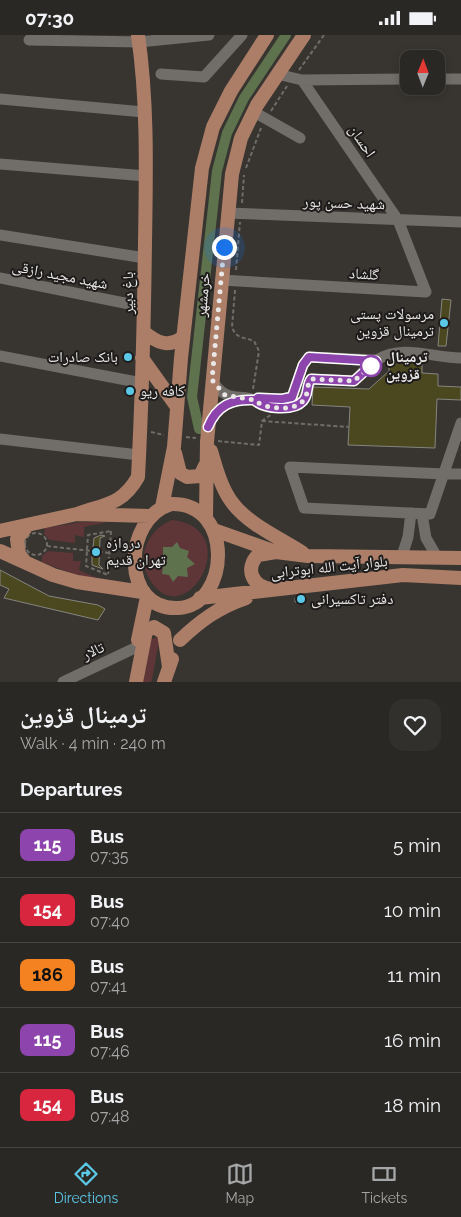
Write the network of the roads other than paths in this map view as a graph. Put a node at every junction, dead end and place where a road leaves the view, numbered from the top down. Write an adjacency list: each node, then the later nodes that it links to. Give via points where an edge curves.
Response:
1 (209, 35): 6 (street)
2 (242, 35): 7 (street, via 204,77)
3 (267, 35): 28 (main road, خرمشهر, via 231,91 213,127 196,208)
4 (304, 35): 8 (main road, خرمشهر)
5 (29, 39): 6 (street)
6 (139, 39): 14 (main road, باغ دبیر)
7 (161, 74)
8 (277, 74): 12 (street); 15 (main road, خرمشهر)
9 (400, 79): 12 (street)
10 (445, 79): 11 (street)
11 (461, 79)
12 (302, 80): 20 (street, احسان)
13 (0, 99): 14 (street)
14 (144, 112): 18 (main road, باغ دبیر)
15 (254, 112): 16 (street); 19 (main road, خرمشهر, via 241,138)
16 (300, 137)
17 (0, 164): 18 (street)
18 (146, 176): 23 (main road, باغ دبیر)
19 (227, 213): 20 (street, شهید حسن پور); 25 (main road, خرمشهر)
20 (398, 220): 21 (street, شهید حسن پور); 25 (street, گلشاد, via 426,292)
21 (461, 221)
22 (0, 235): 23 (street)
23 (145, 258): 26 (main road, باغ دبیر)
24 (0, 278): 26 (street, شهید مجید رازقی)
25 (221, 280): 33 (main road, خرمشهر)
26 (144, 307): 27 (main road, باغ دبیر)
27 (144, 332): 28 (main road, via 162,343 173,343); 30 (main road, باغ دبیر)
28 (183, 337): 36 (main road, خرمشهر)
29 (0, 356): 34 (street)
30 (142, 358): 34 (main road, باغ دبیر); 36 (main road)
31 (461, 358): 32 (street, via 406,352 392,353)
32 (376, 361): 35 (street, via 354,381 311,379 306,397 293,407 275,407); 35 (street, via 309,357 292,397)
33 (212, 380): 35 (street, via 225,395); 38 (main road, خرمشهر)
34 (142, 383): 42 (main road, باغ دبیر)
35 (254, 400): 38 (street, via 226,403)
36 (177, 407): 41 (main road, خرمشهر)
37 (461, 423): 44 (street)
38 (208, 427): 40 (main road, خرمشهر)
39 (0, 439): 42 (street)
40 (207, 441): 43 (main road, خرمشهر); 57 (main road, via 223,487 242,514)
41 (174, 447): 43 (main road, via 177,466 186,477 200,476); 46 (main road, خرمشهر)
42 (139, 455): 47 (main road, باغ دبیر, via 138,477 129,493)
43 (207, 463): 50 (main road, خرمشهر)
44 (444, 473): 45 (street); 48 (street, via 430,514); 48 (street, via 290,467 304,507)
45 (461, 474)
46 (162, 507): 49 (main road); 50 (main road, via 180,504 198,510)
47 (77, 514): 49 (main road); 51 (main road)
48 (417, 514): 56 (street); 58 (street)
49 (150, 516): 63 (main road, via 139,535 134,555 135,570)
50 (206, 517): 52 (main road)
51 (27, 526): 53 (main road); 60 (main road, via 16,539 19,554)
52 (214, 530): 55 (main road, بلوار آیت الله ابوترابی); 64 (main road, via 218,561 214,576)
53 (0, 531)
54 (0, 551): 60 (main road)
55 (276, 552): 57 (main road, بلوار آیت الله ابوترابی); 62 (main road, via 258,555 252,563 251,572 261,588)
56 (402, 556): 57 (main road, بلوار آیت الله ابوترابی); 58 (main road, بلوار آیت الله ابوترابی)
57 (308, 557)
58 (437, 557): 59 (main road, بلوار آیت الله ابوترابی)
59 (461, 558)
60 (25, 562): 63 (main road, via 77,582)
61 (461, 578): 62 (main road, بلوار آیت الله ابوترابی, via 402,575)
62 (275, 589): 64 (main road, بلوار آیت الله ابوترابی); 65 (main road, via 219,609)
63 (145, 594): 64 (main road, via 162,606 171,608 180,608); 66 (main road)
64 (198, 600): 65 (main road)
65 (180, 640): 67 (main road)
66 (136, 647): 68 (street, تالار); 69 (main road)
67 (169, 667): 70 (main road, via 164,633 154,627 149,629); 71 (main road)
68 (63, 682)
69 (130, 682)
70 (136, 682)
71 (164, 682)

